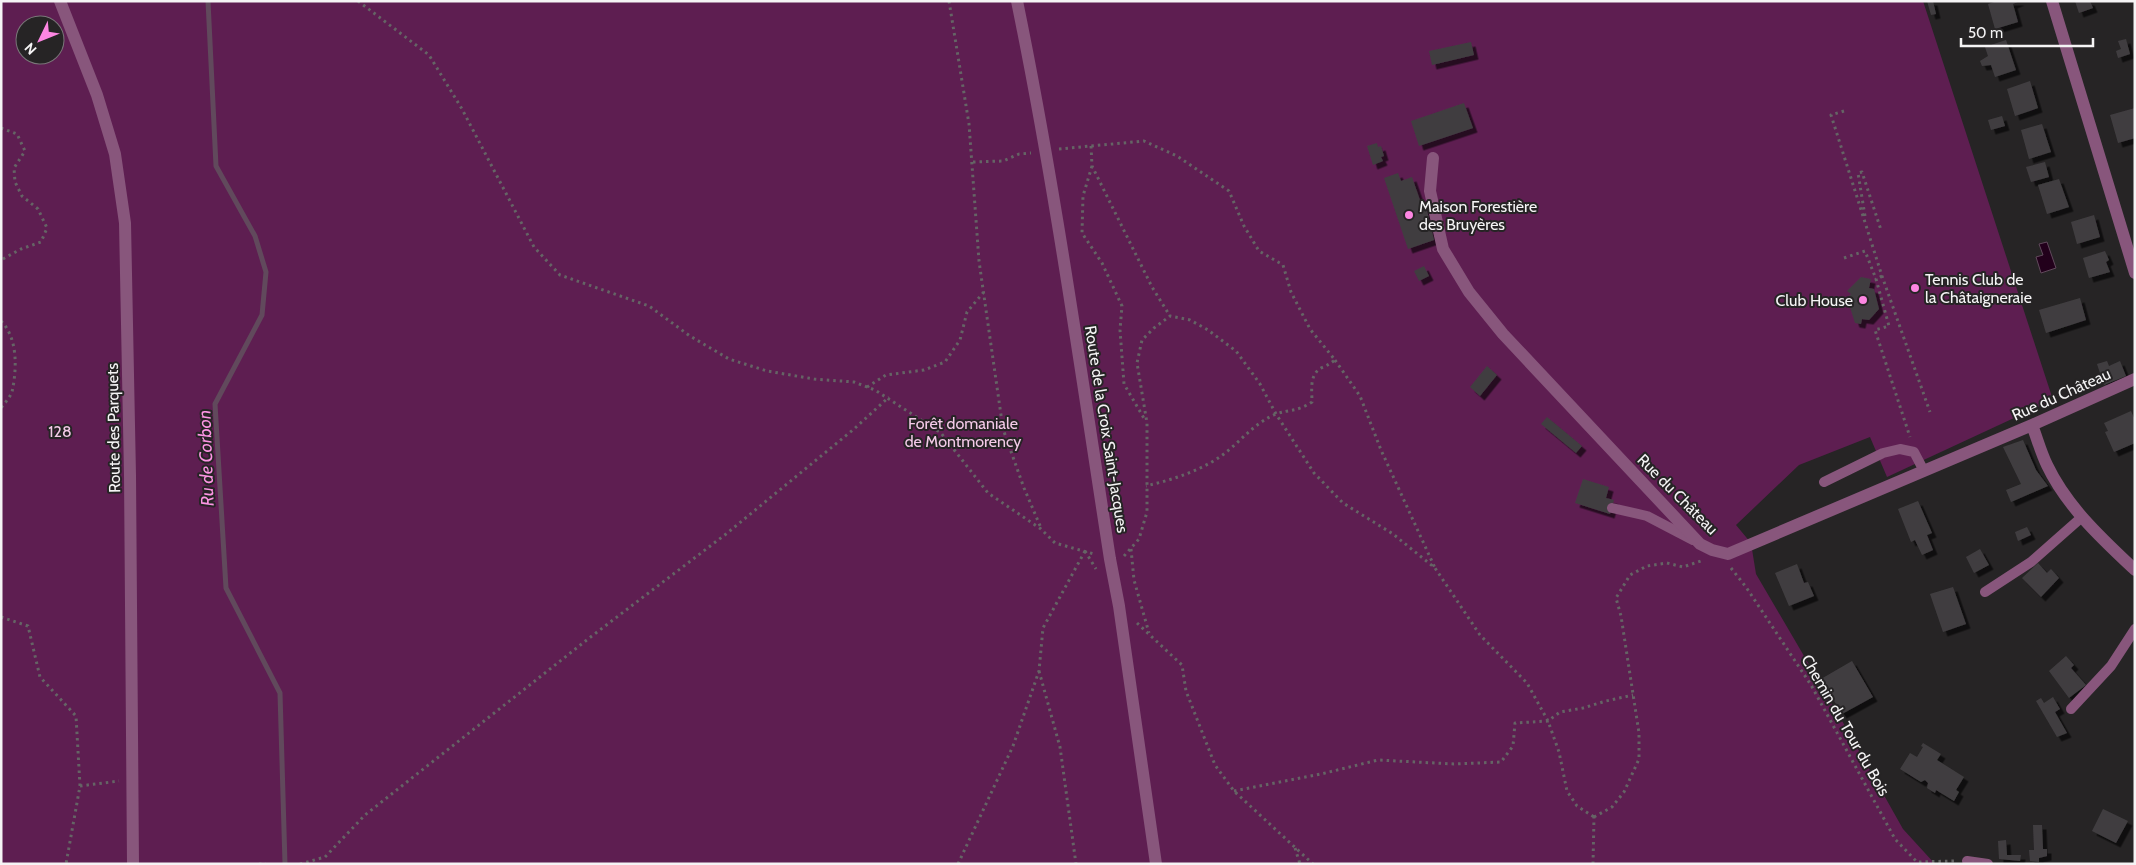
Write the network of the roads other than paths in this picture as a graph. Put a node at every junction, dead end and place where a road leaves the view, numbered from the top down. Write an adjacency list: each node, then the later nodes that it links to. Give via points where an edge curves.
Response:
1 (60, 1): 18 (street, Route des Parquets, via 97,96 115,154 125,223)
2 (1017, 1): 19 (street, Route de la Croix Saint-Jacques, via 1046,151 1119,606)
3 (2052, 1): 5 (street)
4 (1433, 158): 12 (street, Rue du Château, via 1430,191 1443,249 1470,292 1503,334)
5 (2135, 273)
6 (2135, 379): 7 (street, Rue du Château)
7 (2032, 426): 8 (street, Rue du Château); 11 (street, via 2047,465)
8 (1924, 471): 9 (lane, via 1914,452 1900,449 1883,453); 12 (street, Rue du Château, via 1728,554)
9 (1824, 482)
10 (1612, 508): 12 (lane, via 1647,516)
11 (2082, 517): 13 (street); 14 (lane, via 2032,562)
12 (1700, 544)
13 (2135, 570)
14 (1984, 592)
15 (2135, 629): 16 (lane, via 2112,666)
16 (2071, 709)
17 (1968, 861): 20 (lane)
18 (133, 864)
19 (1156, 864)
20 (1988, 864)

